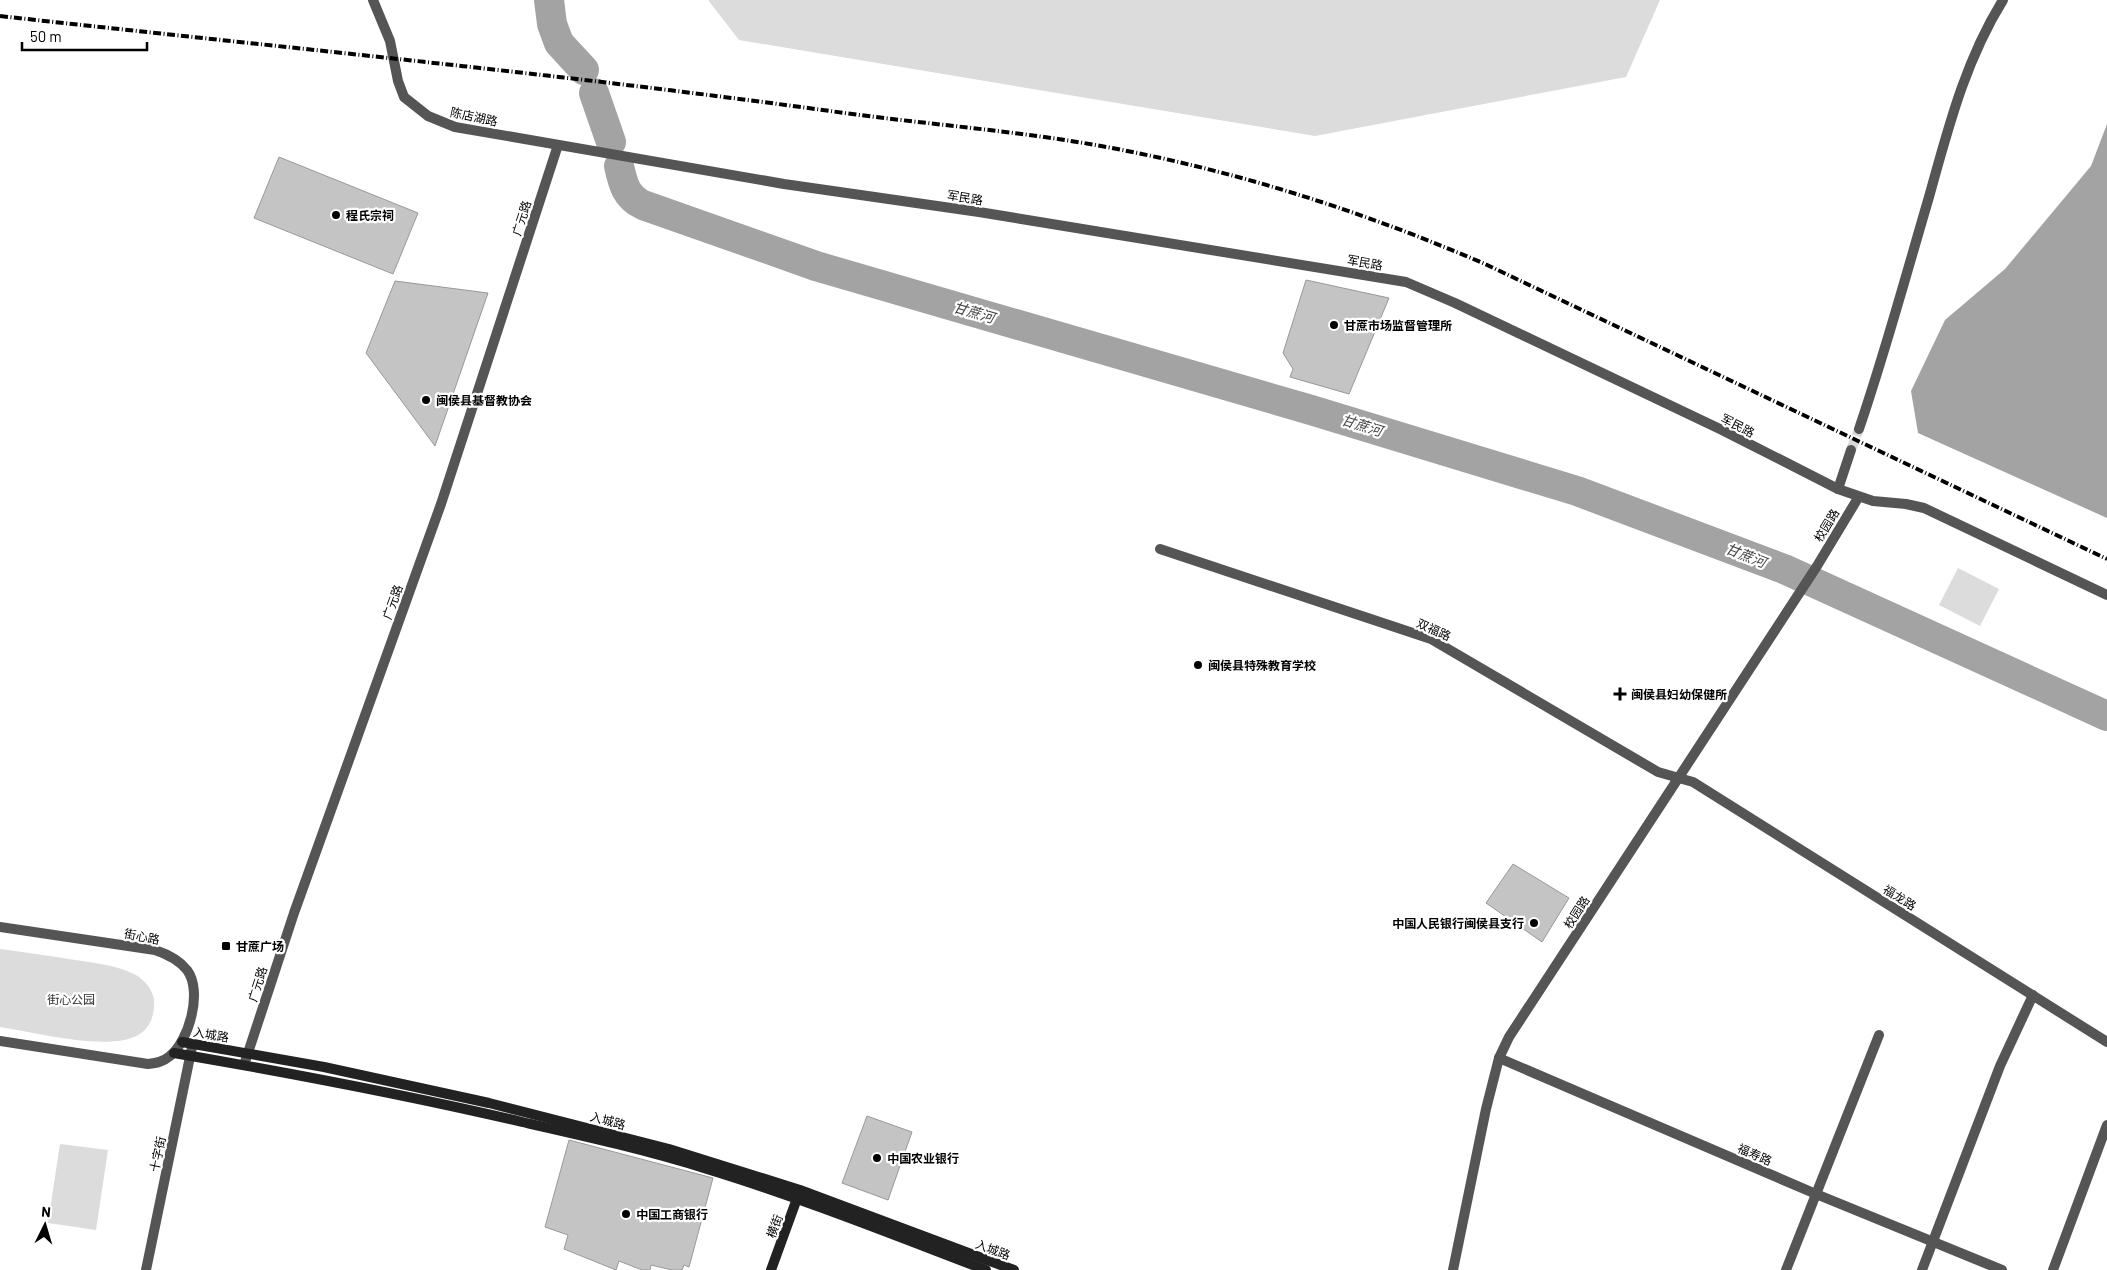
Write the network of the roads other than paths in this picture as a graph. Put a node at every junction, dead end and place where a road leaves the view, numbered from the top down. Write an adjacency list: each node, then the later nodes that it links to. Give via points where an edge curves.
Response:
1 (374, 0): 3 (street, 陈店湖路, via 390,40 401,90 418,109 455,127)
2 (2003, 0): 4 (street, via 1985,28 1958,96 1882,360)
3 (558, 146): 6 (street, 军民路, via 1406,282 1669,405); 18 (street, 广元路, via 440,504 294,913)
4 (1858, 429)
5 (1851, 450): 6 (street)
6 (1838, 489): 7 (street, 军民路)
7 (1858, 498): 9 (street, 军民路, via 1924,508); 10 (street, 校园路, via 1817,566)
8 (1160, 549): 10 (street, 双福路, via 1431,639 1658,772)
9 (2107, 596)
10 (1677, 777): 12 (street, 福龙路, via 1693,782); 20 (street, 校园路, via 1509,1037)
11 (0, 927): 16 (street, 街心路, via 134,946 174,958 188,971 194,990)
12 (2032, 995): 15 (street, 福龙路); 25 (street, via 2000,1066)
13 (1879, 1035): 24 (street)
14 (0, 1042): 17 (street, 街心路, via 148,1064 165,1060)
15 (2107, 1042)
16 (187, 1043): 17 (street, 街心路); 18 (main road, 入城路); 19 (street, 十字街)
17 (174, 1053): 19 (main road, 入城路)
18 (248, 1053): 21 (street, 广元路); 23 (main road, 入城路, via 567,1122 707,1160)
19 (190, 1056): 21 (main road, 入城路); 26 (street, 十字街)
20 (1499, 1058): 24 (street, 福寿路); 30 (street, 校园路)
21 (244, 1065): 23 (main road, 入城路, via 564,1132)
22 (2107, 1125): 34 (street)
23 (799, 1194): 27 (main road, 横街); 28 (main road, 入城路); 29 (main road, 入城路)
24 (1816, 1194): 25 (street, 福寿路); 31 (street)
25 (1932, 1242): 32 (street); 33 (street, 福寿路)
26 (146, 1270)
27 (772, 1270)
28 (986, 1270)
29 (1014, 1270)
30 (1453, 1270)
31 (1786, 1270)
32 (1922, 1270)
33 (2002, 1270)
34 (2053, 1270)

